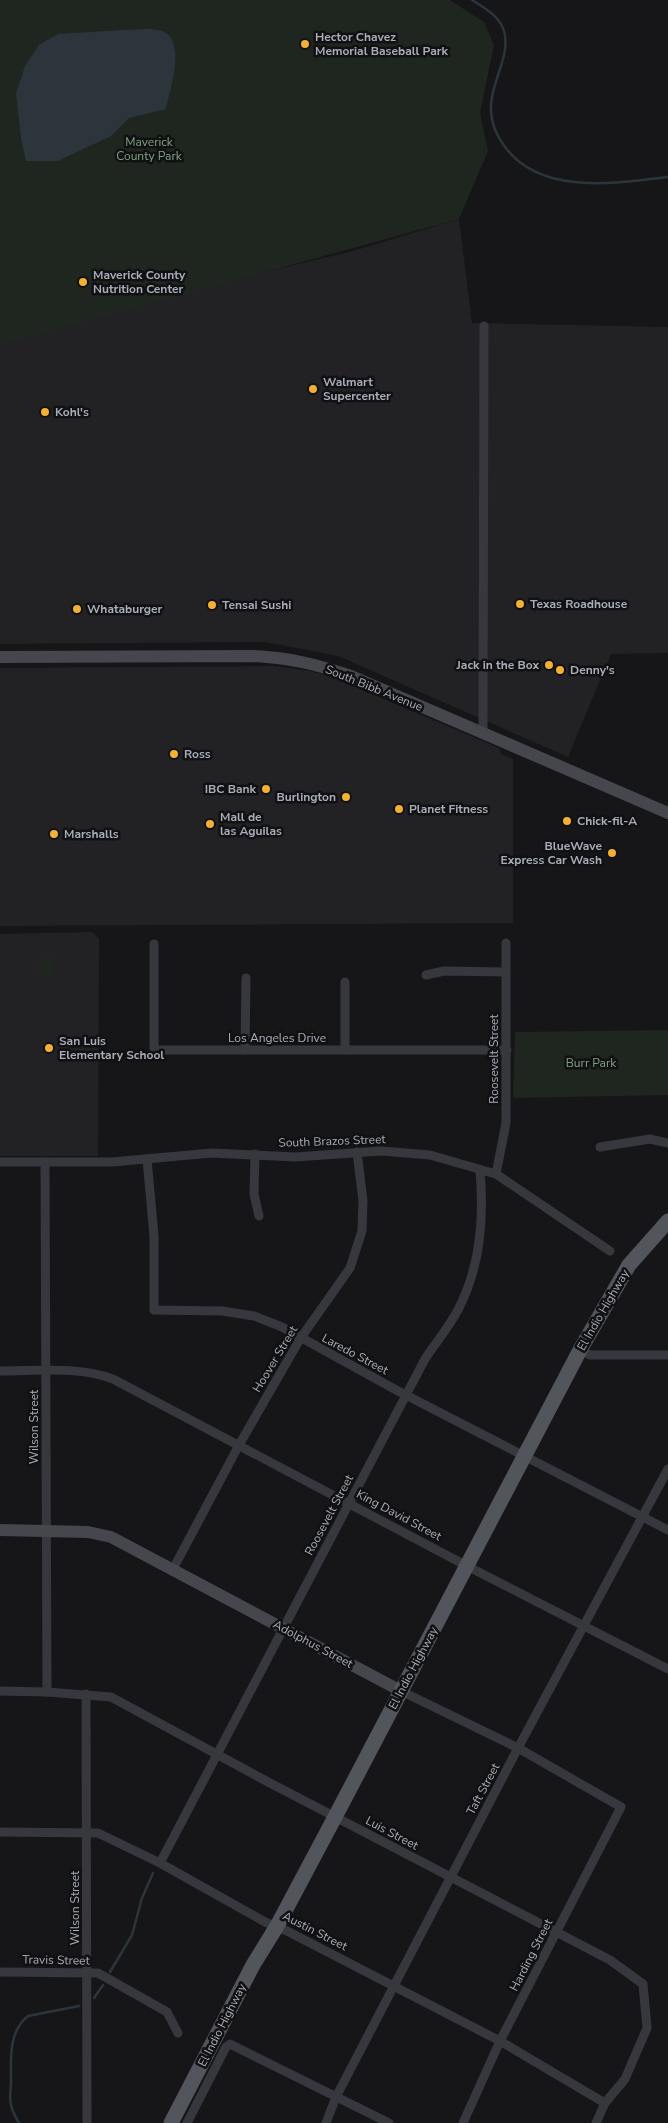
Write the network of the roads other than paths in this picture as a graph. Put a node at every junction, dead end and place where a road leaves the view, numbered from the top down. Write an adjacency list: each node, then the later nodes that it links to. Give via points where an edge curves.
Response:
1 (484, 326): 3 (street)
2 (0, 657): 3 (main road, South Bibb Avenue, via 286,658 314,663 351,676)
3 (483, 732): 4 (main road, South Bibb Avenue)
4 (668, 813)
5 (506, 943): 7 (street, Roosevelt Street)
6 (154, 944): 11 (street, Los Angeles Drive, via 154,1050)
7 (506, 972): 8 (street, via 444,971); 13 (street, Roosevelt Street)
8 (426, 975)
9 (246, 978): 11 (street)
10 (345, 982): 12 (street)
11 (245, 1050): 12 (street, Los Angeles Drive)
12 (345, 1050): 13 (street, Los Angeles Drive)
13 (506, 1050): 22 (street, Roosevelt Street, via 506,1123)
14 (668, 1143): 15 (street, via 650,1139)
15 (600, 1148)
16 (356, 1152): 17 (street, South Brazos Street, via 295,1157); 21 (street, South Brazos Street, via 402,1151 430,1155); 26 (street, Hoover Street, via 363,1201 362,1231 350,1268)
17 (255, 1154): 18 (street, South Brazos Street, via 212,1153); 23 (street, via 254,1194)
18 (147, 1160): 20 (street, South Brazos Street); 26 (street, Laredo Street, via 154,1236 154,1310 222,1311 254,1316)
19 (0, 1162): 20 (street, South Brazos Street)
20 (45, 1162): 30 (street, Wilson Street)
21 (480, 1170): 22 (street, South Brazos Street); 31 (street, Roosevelt Street, via 479,1246 467,1289 456,1314 425,1359)
22 (496, 1174): 25 (street, South Brazos Street)
23 (260, 1216)
24 (668, 1221): 27 (main road, El Indio Highway, via 629,1265)
25 (610, 1251)
26 (300, 1338): 31 (street, Laredo Street); 32 (street, Hoover Street)
27 (580, 1350): 28 (street, via 590,1355); 33 (main road, El Indio Highway)
28 (668, 1356)
29 (0, 1371): 30 (street, King David Street)
30 (46, 1371): 32 (street, King David Street, via 106,1376); 38 (street, Wilson Street)
31 (406, 1395): 33 (street, Laredo Street); 35 (street, Roosevelt Street)
32 (239, 1445): 35 (street, King David Street); 41 (street, Hoover Street)
33 (524, 1456): 36 (street, Laredo Street); 40 (main road, El Indio Highway)
34 (668, 1469): 36 (street, Taft Street)
35 (349, 1503): 40 (street, King David Street); 43 (street, Roosevelt Street)
36 (643, 1517): 39 (street, Laredo Street); 42 (street, Taft Street)
37 (0, 1530): 38 (main road, Adolphus Street)
38 (46, 1530): 41 (main road, Adolphus Street, via 111,1537); 47 (street, Wilson Street)
39 (668, 1530)
40 (467, 1566): 42 (street, King David Street); 46 (main road, El Indio Highway)
41 (172, 1571): 43 (main road, Adolphus Street)
42 (586, 1626): 44 (street, King David Street); 49 (street, Taft Street)
43 (283, 1628): 46 (main road, Adolphus Street); 50 (street, Roosevelt Street)
44 (668, 1669)
45 (0, 1691): 47 (street, Luis Street)
46 (401, 1691): 49 (street, Adolphus Street); 52 (main road, El Indio Highway)
47 (47, 1692): 48 (street, Luis Street)
48 (86, 1694): 50 (street, Luis Street, via 111,1697); 54 (street, Wilson Street)
49 (518, 1748): 51 (street, Adolphus Street); 56 (street, Taft Street)
50 (218, 1754): 52 (street, Luis Street); 55 (street, Roosevelt Street)
51 (614, 1803): 58 (street, Harding Street, via 620,1807)
52 (335, 1817): 56 (street, Luis Street); 57 (main road, El Indio Highway)
53 (0, 1832): 54 (street, Austin Street)
54 (88, 1832): 55 (street, Austin Street, via 98,1832); 60 (street, Wilson Street)
55 (160, 1863): 57 (street, Austin Street)
56 (451, 1878): 58 (street, Luis Street); 61 (street, Taft Street)
57 (277, 1926): 61 (street, Austin Street); 67 (main road, El Indio Highway, via 252,1965)
58 (557, 1933): 63 (street, Harding Street); 65 (street, Luis Street, via 610,1960 642,1984 647,2028 625,2079)
59 (0, 1972): 60 (street, Travis Street)
60 (87, 1973): 62 (street, Travis Street, via 98,1973 167,2012); 66 (street, Wilson Street)
61 (395, 1986): 63 (street, Austin Street); 64 (street, Taft Street)
62 (178, 2033)
63 (500, 2041): 65 (street, Austin Street); 71 (street, Harding Street)
64 (336, 2097): 68 (street, via 230,2044); 69 (street, Taft Street); 70 (street)
65 (605, 2103): 72 (street, Luis Street)
66 (87, 2123)
67 (171, 2123)
68 (187, 2123)
69 (326, 2123)
70 (389, 2123)
71 (463, 2123)
72 (596, 2123)

